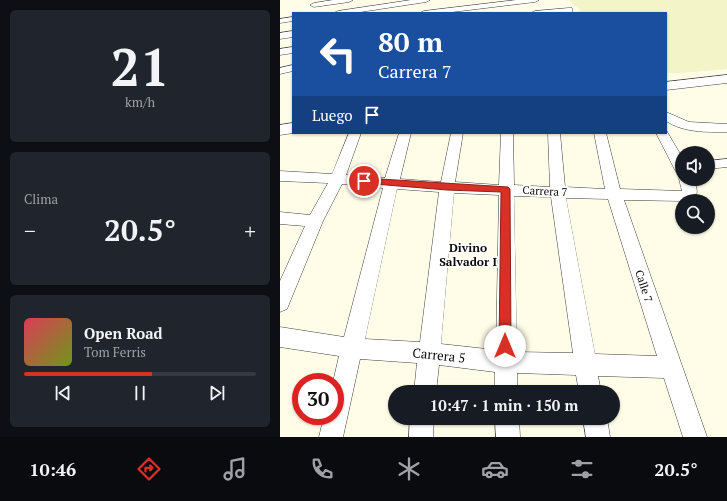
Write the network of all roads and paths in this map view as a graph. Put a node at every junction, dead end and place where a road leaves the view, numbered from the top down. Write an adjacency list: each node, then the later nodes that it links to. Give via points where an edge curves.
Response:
1 (349, 0): 6 (street)
2 (426, 0): 9 (street)
3 (442, 0): 8 (street)
4 (535, 0): 5 (street)
5 (505, 1): 8 (street); 11 (street)
6 (315, 6)
7 (569, 10): 12 (street)
8 (448, 11): 10 (street)
9 (345, 12)
10 (436, 12)
11 (509, 12)
12 (546, 12)
13 (292, 19): 14 (street)
14 (280, 21)
15 (292, 34): 16 (street)
16 (280, 36)
17 (292, 50): 18 (street)
18 (280, 52)
19 (292, 68): 20 (street)
20 (280, 71)
21 (727, 79): 22 (street)
22 (667, 86)
23 (667, 117): 25 (street, via 686,126)
24 (292, 128): 26 (street)
25 (727, 128)
26 (280, 130)
27 (355, 134): 38 (street)
28 (405, 134): 39 (street)
29 (457, 134): 41 (street)
30 (507, 134): 42 (street)
31 (554, 134): 43 (street)
32 (600, 134): 44 (street, Calle 7)
33 (663, 134): 34 (street)
34 (675, 157)
35 (727, 163): 36 (street)
36 (715, 164)
37 (280, 176): 38 (street, Carrera 7)
38 (338, 178): 39 (street, Carrera 7); 46 (street)
39 (391, 184): 41 (street, Carrera 7); 49 (street)
40 (690, 186): 44 (street, Carrera 7, via 690,194 685,196)
41 (447, 187): 42 (street, Carrera 7); 50 (street)
42 (506, 189): 43 (street, Carrera 7); 51 (street)
43 (558, 193): 44 (street, Carrera 7); 52 (street)
44 (614, 194): 53 (street, Calle 7)
45 (280, 218): 46 (street)
46 (315, 221): 47 (street)
47 (280, 303)
48 (280, 337): 49 (street, Carrera 5)
49 (351, 348): 50 (street, Carrera 5); 60 (street)
50 (428, 353): 51 (street, Carrera 5); 54 (street)
51 (505, 362): 52 (street, Carrera 5); 55 (street)
52 (585, 364): 53 (street, Carrera 5); 56 (street)
53 (672, 368): 64 (street, Calle 7)
54 (426, 385)
55 (506, 385)
56 (589, 385)
57 (422, 425): 61 (street)
58 (507, 425): 62 (street)
59 (596, 425): 63 (street)
60 (331, 437)
61 (421, 437)
62 (508, 437)
63 (598, 437)
64 (695, 437)

